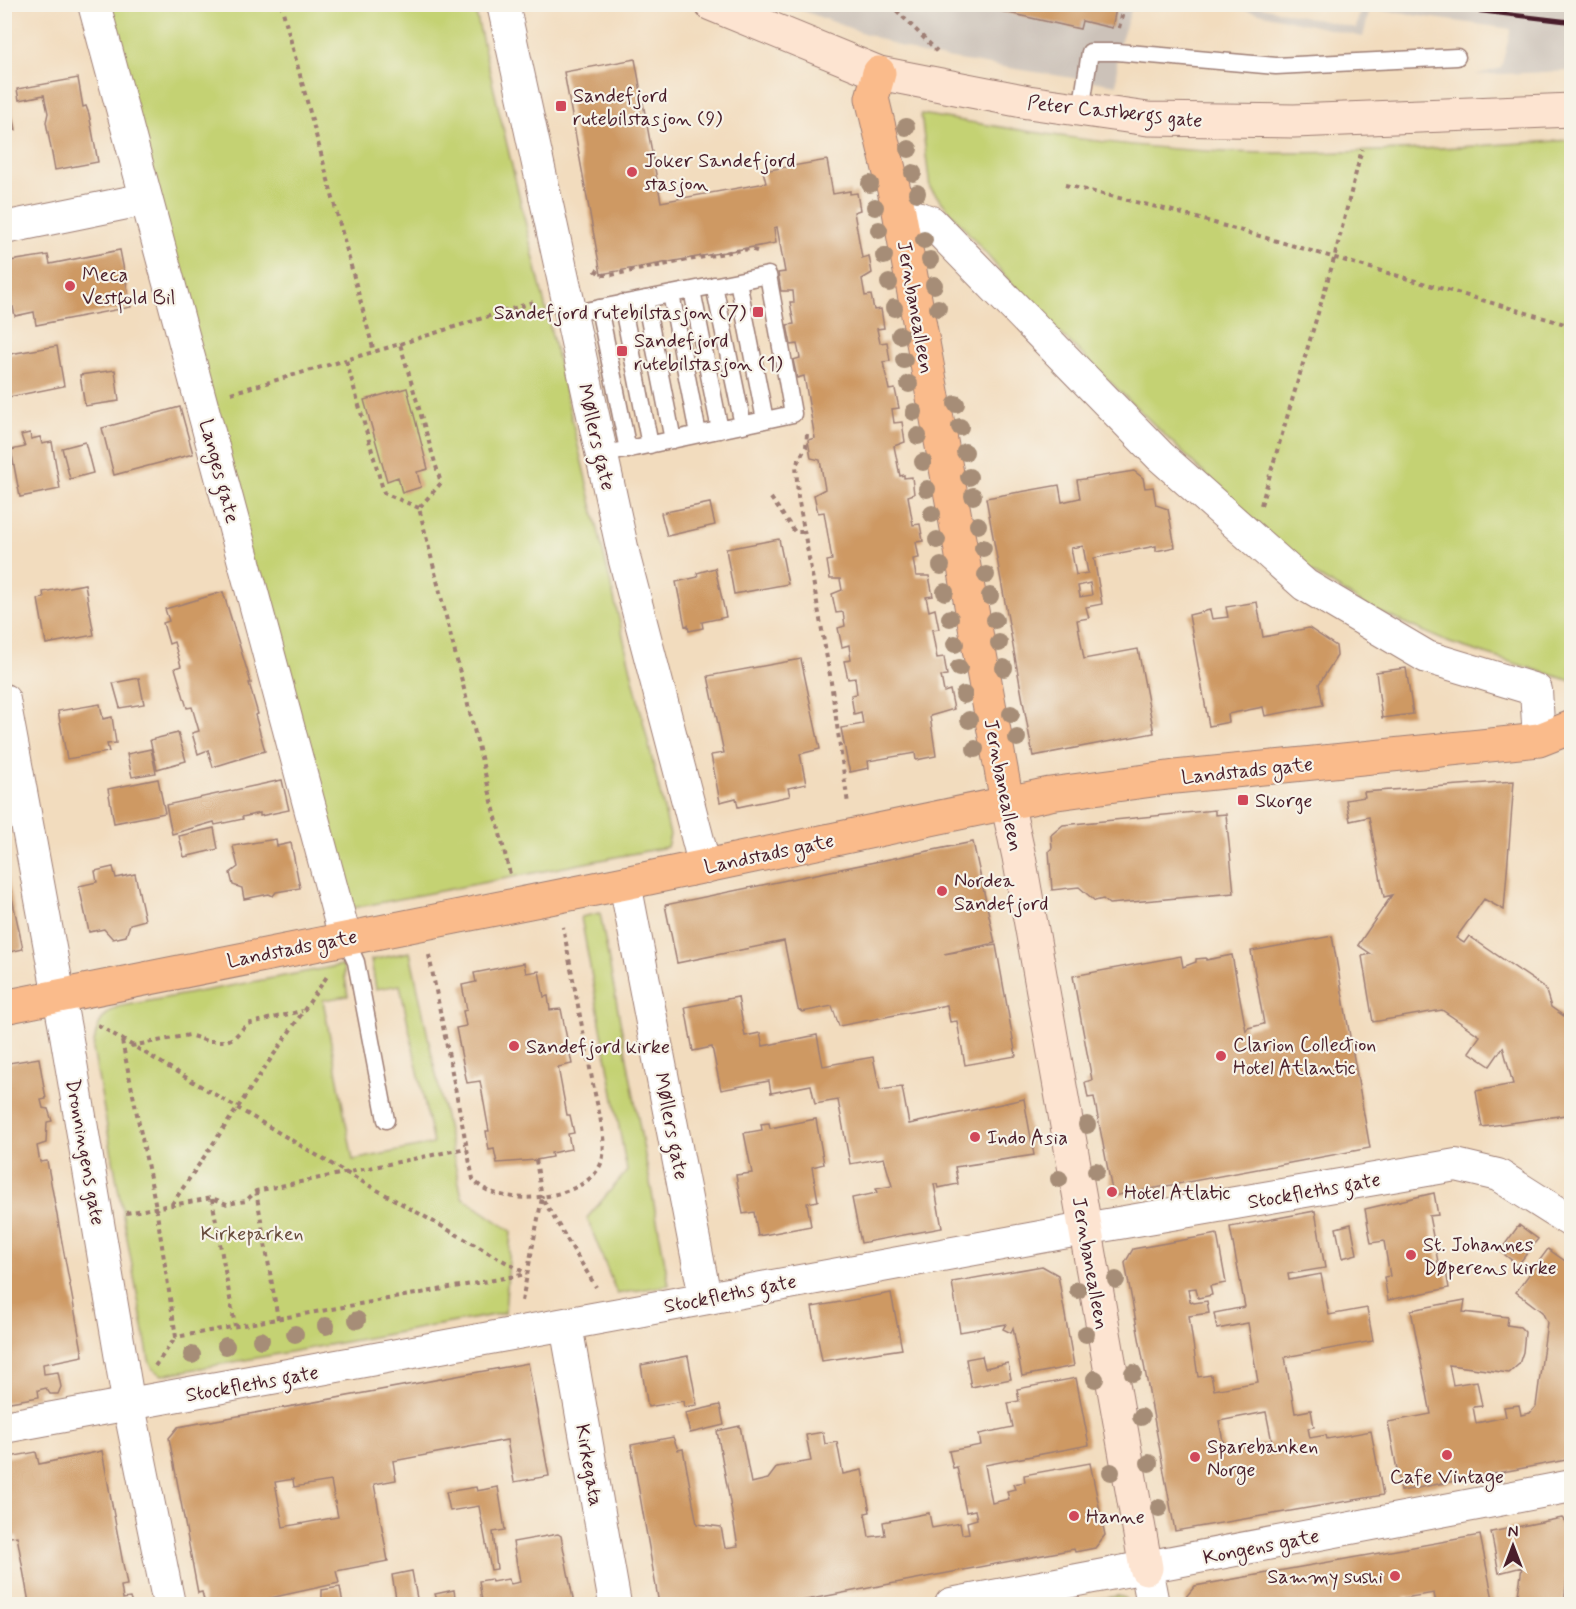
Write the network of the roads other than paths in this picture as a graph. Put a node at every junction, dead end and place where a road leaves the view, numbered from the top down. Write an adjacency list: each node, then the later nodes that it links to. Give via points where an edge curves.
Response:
1 (94, 4): 8 (street, Langes gate)
2 (503, 4): 17 (street, Møllers gate)
3 (711, 4): 5 (street, Peter Castbergs gate)
4 (1457, 57): 7 (lane, via 1276,66 1090,52)
5 (879, 73): 7 (street, Peter Castbergs gate); 9 (main road, Jernbanealleen, via 872,98)
6 (1572, 110): 7 (street, Peter Castbergs gate, via 1370,120 1209,122)
7 (1081, 111)
8 (146, 199): 10 (street); 32 (street, Langes gate)
9 (899, 211): 27 (street, via 931,222 1160,456 1305,585 1427,657 1536,690); 29 (main road, Jernbanealleen)
10 (4, 228)
11 (738, 281): 12 (lane); 18 (lane); 18 (lane, via 768,275 793,414)
12 (714, 285): 13 (lane); 19 (lane)
13 (692, 290): 14 (lane); 20 (lane)
14 (671, 294): 15 (lane); 21 (lane)
15 (645, 299): 16 (lane); 22 (lane)
16 (622, 303): 17 (lane); 23 (lane)
17 (571, 307): 24 (street, Møllers gate)
18 (765, 420): 19 (lane)
19 (743, 425): 20 (lane)
20 (720, 429): 21 (lane)
21 (698, 434): 22 (lane)
22 (673, 440): 23 (lane)
23 (650, 445): 24 (lane)
24 (615, 452): 30 (street, Møllers gate, via 625,561)
25 (4, 700): 33 (street, Dronningens gate)
26 (1572, 727): 27 (main road, Landstads gate)
27 (1539, 740): 28 (main road, Landstads gate); 29 (main road, Landstads gate, via 1175,777)
28 (1572, 754)
29 (1007, 802): 30 (main road, Landstads gate); 37 (street, Jernbanealleen)
30 (705, 867): 31 (main road, Landstads gate)
31 (626, 883): 32 (main road, Landstads gate); 38 (street, Møllers gate)
32 (345, 938): 33 (main road, Landstads gate); 35 (lane, via 356,962)
33 (59, 995): 34 (main road, Landstads gate); 40 (street, Dronningens gate)
34 (4, 1007)
35 (386, 1120)
36 (1572, 1222): 37 (street, Stockfleths gate, via 1498,1175 1456,1166)
37 (1084, 1229): 38 (street, Stockfleths gate); 43 (street, Jernbanealleen)
38 (705, 1298): 39 (street, Stockfleths gate)
39 (566, 1325): 40 (street, Stockfleths gate); 45 (street, Kirkegata)
40 (129, 1406): 41 (street, Stockfleths gate); 44 (street, Dronningens gate)
41 (4, 1427)
42 (1572, 1486): 43 (street, Kongens gate)
43 (1146, 1568): 46 (street, Kongens gate); 47 (street, Jernbanealleen)
44 (169, 1605)
45 (615, 1605)
46 (951, 1605)
47 (1153, 1605)

